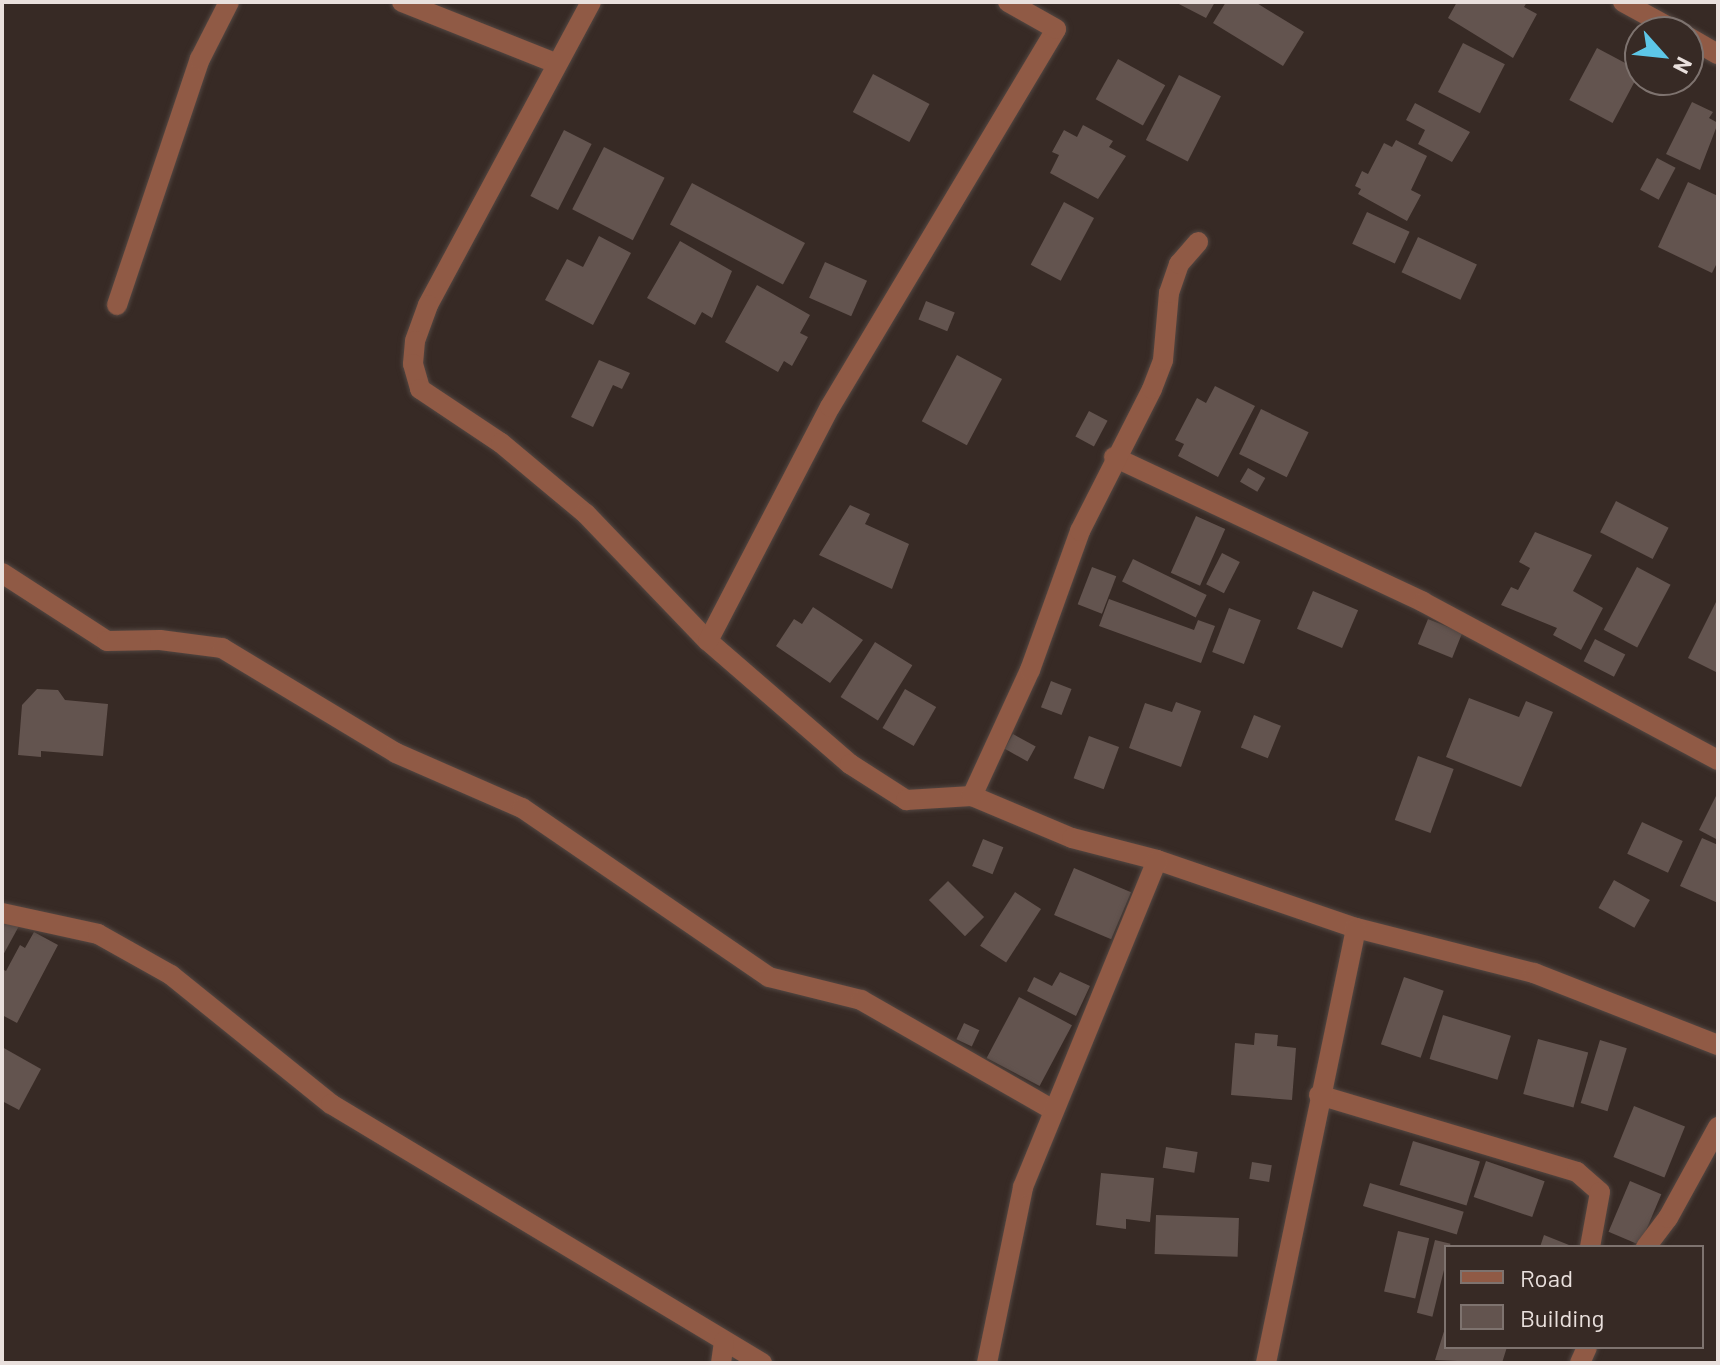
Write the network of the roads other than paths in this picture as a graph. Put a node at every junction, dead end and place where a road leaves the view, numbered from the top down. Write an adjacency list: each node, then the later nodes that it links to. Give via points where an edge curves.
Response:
1 (229, 2): 9 (street, via 200,59)
2 (402, 2): 7 (street)
3 (591, 2): 7 (street)
4 (1008, 2): 12 (street, via 1056,29 830,407)
5 (1623, 2): 6 (street)
6 (1649, 16)
7 (555, 63): 12 (street, via 428,305 413,364 420,389 501,443 586,514)
8 (1198, 242): 10 (street, via 1179,264 1169,293 1163,360 1152,389)
9 (117, 305)
10 (1114, 457): 13 (street, via 1423,602); 14 (street, via 1080,531 1030,670)
11 (2, 573): 20 (street, via 107,641 160,640 222,648 396,753 522,808 769,977 861,1000)
12 (708, 641): 14 (street, via 850,764 906,800)
13 (1718, 760)
14 (972, 796): 15 (street, via 1072,838)
15 (1157, 860): 17 (street); 20 (street)
16 (2, 913): 24 (street, via 98,934 171,975 331,1104)
17 (1356, 928): 18 (street, via 1534,973); 19 (street)
18 (1718, 1045)
19 (1319, 1095): 22 (street, via 1577,1172 1600,1192); 28 (street)
20 (1053, 1110): 27 (street, via 1023,1187)
21 (1718, 1127): 23 (street)
22 (1590, 1245)
23 (1648, 1245)
24 (724, 1341): 25 (street); 26 (street)
25 (721, 1363)
26 (762, 1363)
27 (987, 1363)
28 (1266, 1363)

